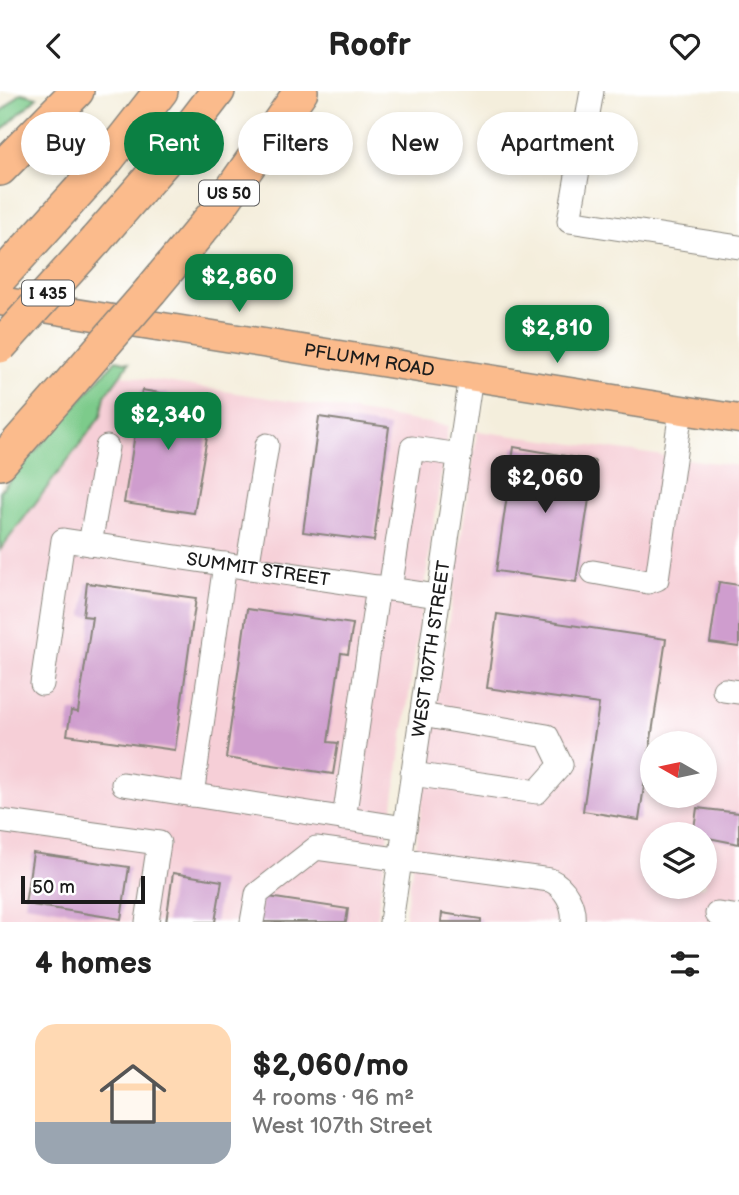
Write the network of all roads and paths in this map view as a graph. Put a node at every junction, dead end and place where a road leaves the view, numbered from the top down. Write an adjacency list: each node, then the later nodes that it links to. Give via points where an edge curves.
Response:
1 (77, 91): 6 (highway)
2 (161, 91): 8 (highway, I 435, via 106,161)
3 (218, 91): 10 (highway, I 435, bridge, via 162,164)
4 (301, 91): 17 (highway, US 50, bridge, via 216,212)
5 (592, 91): 7 (street, via 569,221)
6 (0, 169)
7 (739, 247)
8 (0, 278)
9 (0, 301): 11 (main road, PFLUMM ROAD)
10 (0, 346)
11 (471, 376): 12 (main road, PFLUMM ROAD); 16 (street, WEST 107TH STREET)
12 (681, 410): 13 (main road, PFLUMM ROAD); 20 (street, via 657,579 648,582)
13 (739, 419)
14 (267, 445): 19 (street)
15 (107, 447): 18 (street)
16 (460, 455): 21 (street, via 412,449); 22 (street, WEST 107TH STREET)
17 (0, 463)
18 (84, 543): 19 (street, SUMMIT STREET); 23 (street, via 63,540)
19 (236, 566): 21 (street, SUMMIT STREET); 27 (street)
20 (593, 572)
21 (384, 588): 22 (street, SUMMIT STREET); 28 (street)
22 (438, 596): 24 (street, WEST 107TH STREET)
23 (42, 684)
24 (421, 715): 25 (street, WEST 107TH STREET); 25 (street, via 547,736 561,765 537,792)
25 (412, 774): 30 (street, WEST 107TH STREET)
26 (123, 785): 27 (street)
27 (192, 795): 28 (street)
28 (344, 819): 30 (street)
29 (0, 821): 32 (street, via 159,843)
30 (405, 828): 31 (street, WEST 107TH STREET)
31 (400, 857): 33 (street, via 316,848 257,894); 34 (street, WEST 107TH STREET); 35 (street, via 550,880 568,897)
32 (148, 922)
33 (253, 922)
34 (391, 922)
35 (573, 922)

